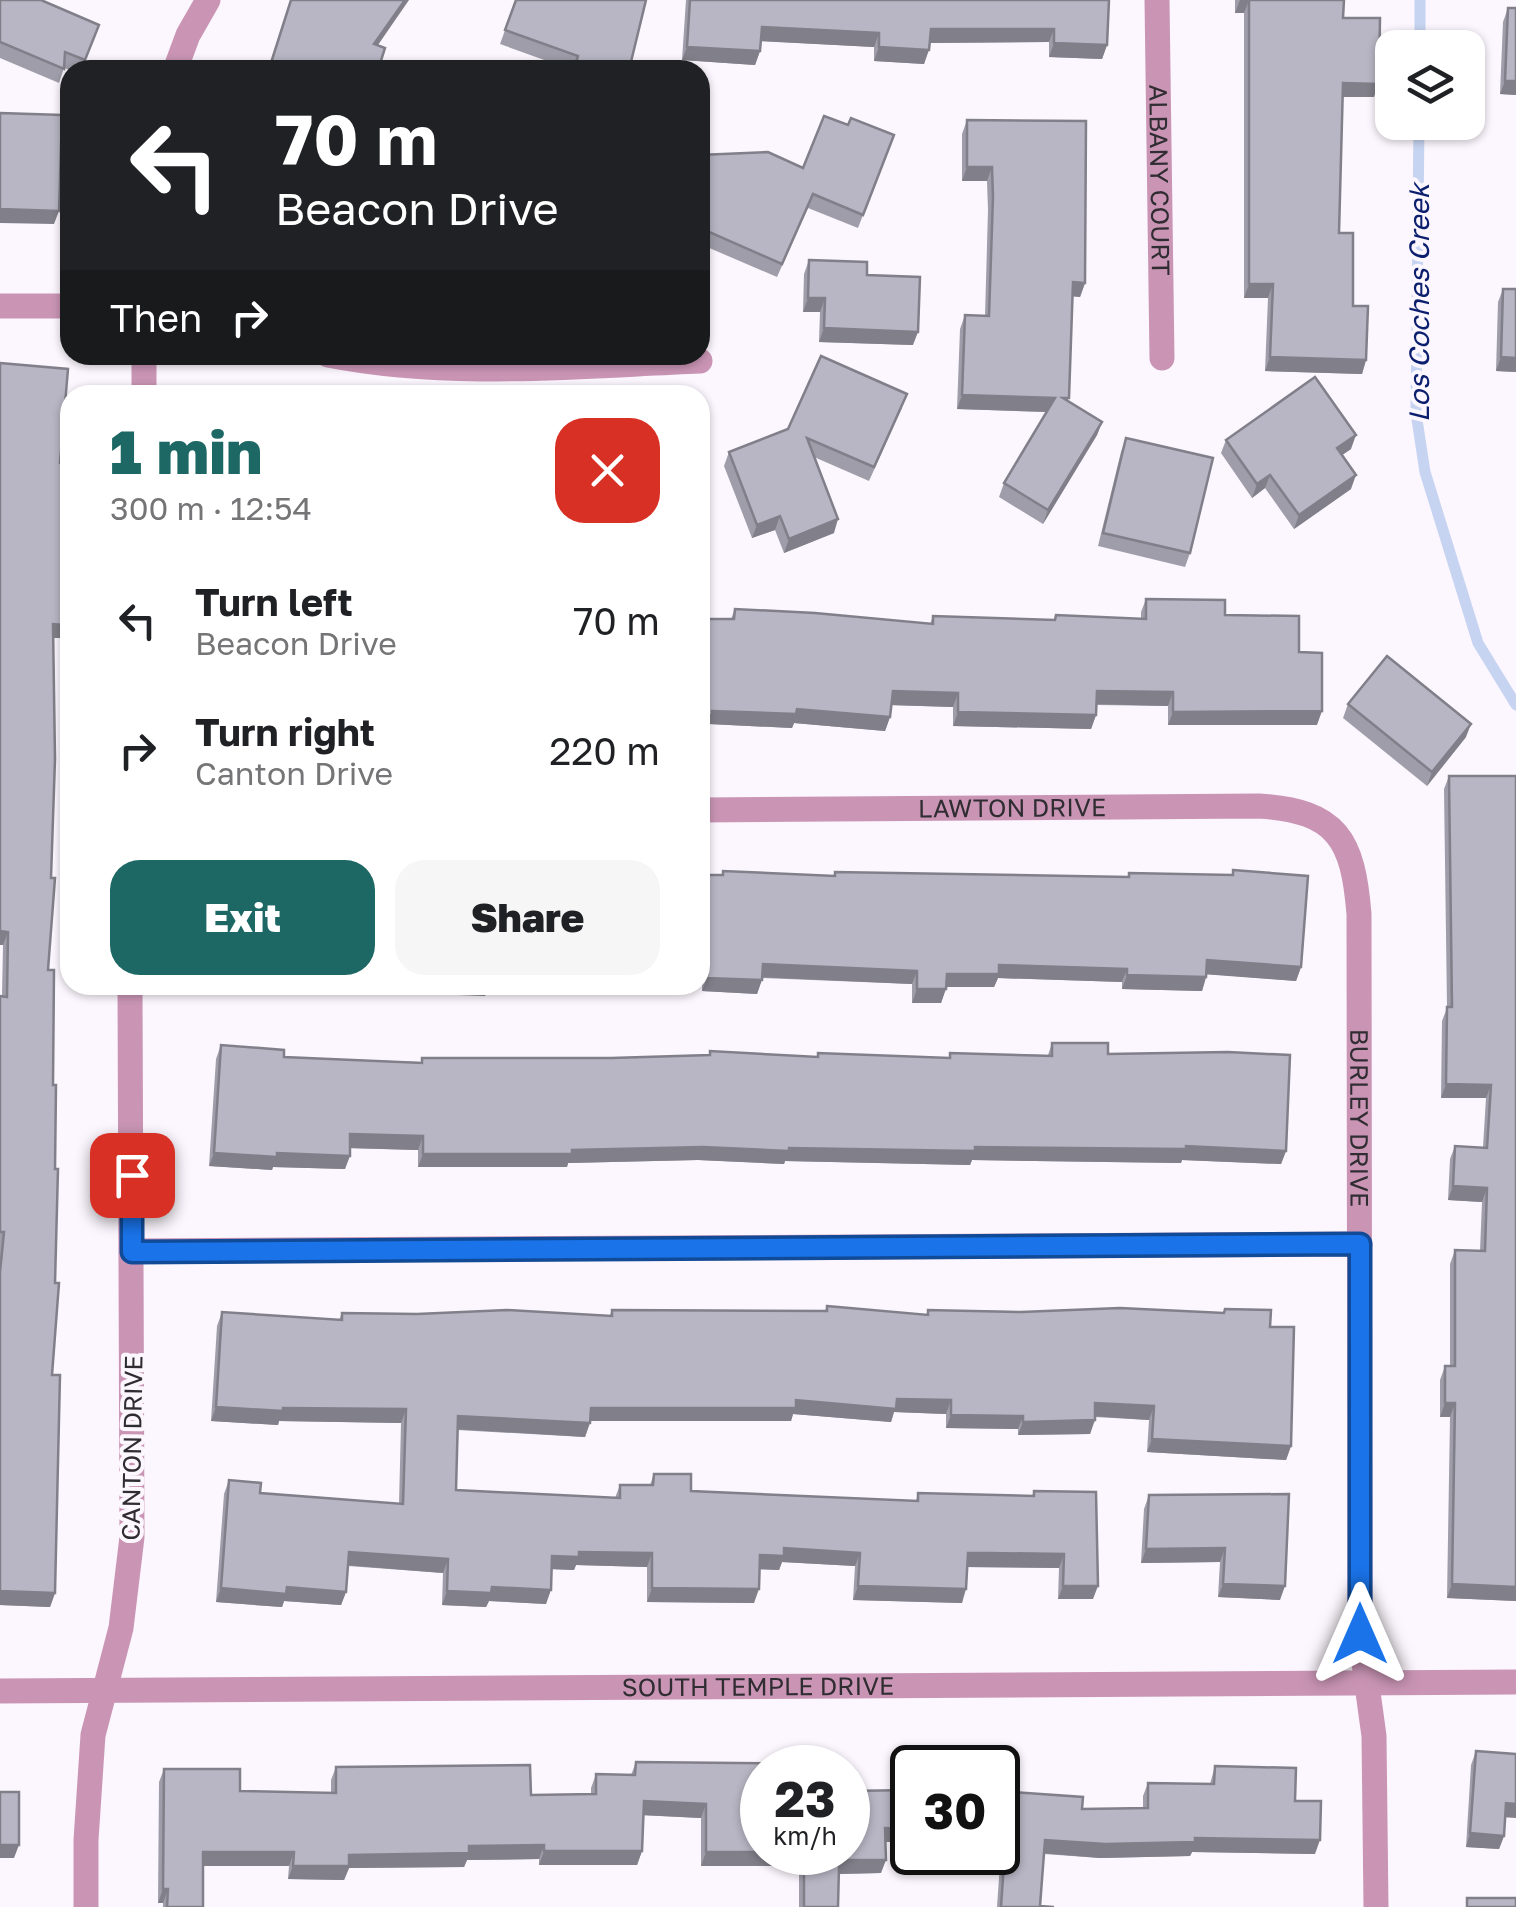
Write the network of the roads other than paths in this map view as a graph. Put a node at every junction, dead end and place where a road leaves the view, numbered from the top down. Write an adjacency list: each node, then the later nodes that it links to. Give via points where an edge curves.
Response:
1 (208, 0): 3 (street)
2 (1158, 0): 6 (street, ALBANY COURT)
3 (179, 60)
4 (0, 306): 5 (street)
5 (60, 306)
6 (1162, 358)
7 (388, 365): 8 (street)
8 (590, 365)
9 (710, 810): 10 (street, LAWTON DRIVE, via 1260,806 1293,808)
10 (1324, 822): 12 (street, BURLEY DRIVE, via 1345,842 1356,871)
11 (130, 995): 13 (street, CANTON DRIVE)
12 (1360, 1244): 13 (street); 15 (street, BURLEY DRIVE, via 1360,1634)
13 (132, 1252): 16 (street, CANTON DRIVE, via 132,1536)
14 (1516, 1682): 15 (street, SOUTH TEMPLE DRIVE)
15 (1368, 1684): 16 (street, SOUTH TEMPLE DRIVE); 19 (street, BURLEY DRIVE)
16 (105, 1691): 17 (street, SOUTH TEMPLE DRIVE); 18 (street, CANTON DRIVE, via 94,1735)
17 (0, 1692)
18 (86, 1907)
19 (1376, 1907)

